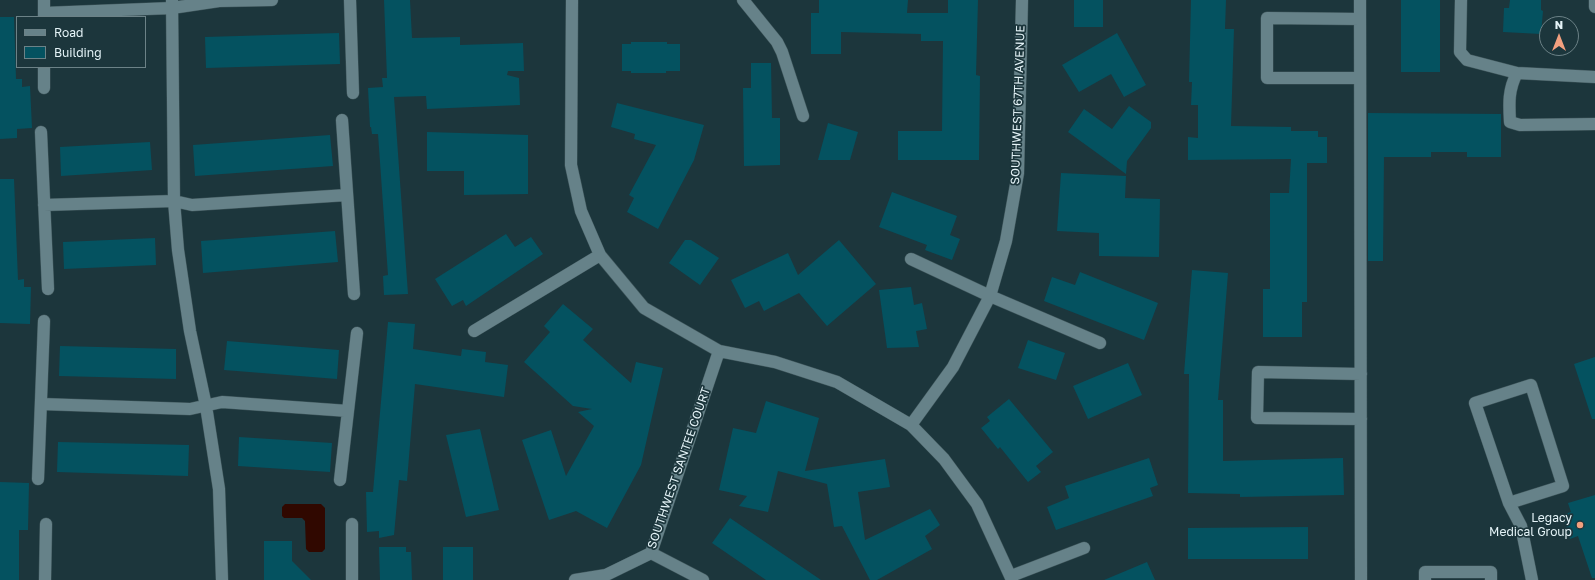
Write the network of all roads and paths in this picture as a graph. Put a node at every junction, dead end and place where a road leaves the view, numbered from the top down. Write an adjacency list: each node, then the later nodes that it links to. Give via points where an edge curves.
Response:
1 (44, 0): 12 (street)
2 (272, 0): 10 (street)
3 (350, 0): 19 (street)
4 (572, 0): 27 (street, via 571,165 581,211)
5 (743, 0): 20 (street, via 777,42)
6 (1022, 0): 31 (street, SOUTHWEST 67TH AVENUE, via 1018,173 1006,242)
7 (1360, 0): 13 (street)
8 (1461, 0): 15 (street, via 1460,52 1467,60)
9 (1594, 0): 11 (street)
10 (172, 4): 12 (street); 25 (street)
11 (1595, 7)
12 (44, 15)
13 (1360, 19): 17 (street); 17 (street, via 1267,18 1267,78)
14 (44, 68): 18 (street)
15 (1517, 73): 16 (street); 22 (street, via 1508,98 1510,122 1520,125)
16 (1595, 77)
17 (1360, 78): 37 (street)
18 (44, 88)
19 (354, 93)
20 (803, 116)
21 (342, 120): 24 (street)
22 (1595, 124)
23 (41, 132): 26 (street)
24 (347, 195): 25 (street, via 192,205); 30 (street)
25 (174, 201): 26 (street); 39 (street, via 178,250 190,330)
26 (44, 205): 29 (street)
27 (600, 255): 33 (street); 36 (street, via 644,308)
28 (912, 258): 31 (street)
29 (48, 289)
30 (354, 294)
31 (990, 296): 35 (street); 42 (street, SOUTHWEST 67TH AVENUE, via 953,367)
32 (44, 321): 38 (street)
33 (474, 331)
34 (357, 333): 40 (street)
35 (1100, 343)
36 (719, 351): 42 (street, via 775,362 837,382); 49 (street, SOUTHWEST SANTEE COURT)
37 (1361, 374): 41 (street); 41 (street, via 1258,372 1258,418)
38 (41, 404): 39 (street, via 190,409); 43 (street)
39 (206, 406): 40 (street, via 222,402); 52 (street, via 219,489)
40 (348, 411): 44 (street)
41 (1361, 418): 56 (street)
42 (911, 425): 50 (street, via 944,460 977,504)
43 (38, 479)
44 (340, 480)
45 (1509, 503): 45 (street, via 1475,403 1531,385 1563,486); 59 (street, via 1520,526)
46 (46, 524): 51 (street)
47 (352, 524): 53 (street)
48 (1084, 548): 50 (street)
49 (651, 553): 54 (street, SOUTHWEST SANTEE COURT, via 606,576); 55 (street)
50 (1011, 578)
51 (45, 580)
52 (222, 580)
53 (352, 580)
54 (575, 580)
55 (703, 580)
56 (1361, 580)
57 (1425, 580): 58 (street, via 1425,572 1491,572)
58 (1491, 580)
59 (1532, 580)

